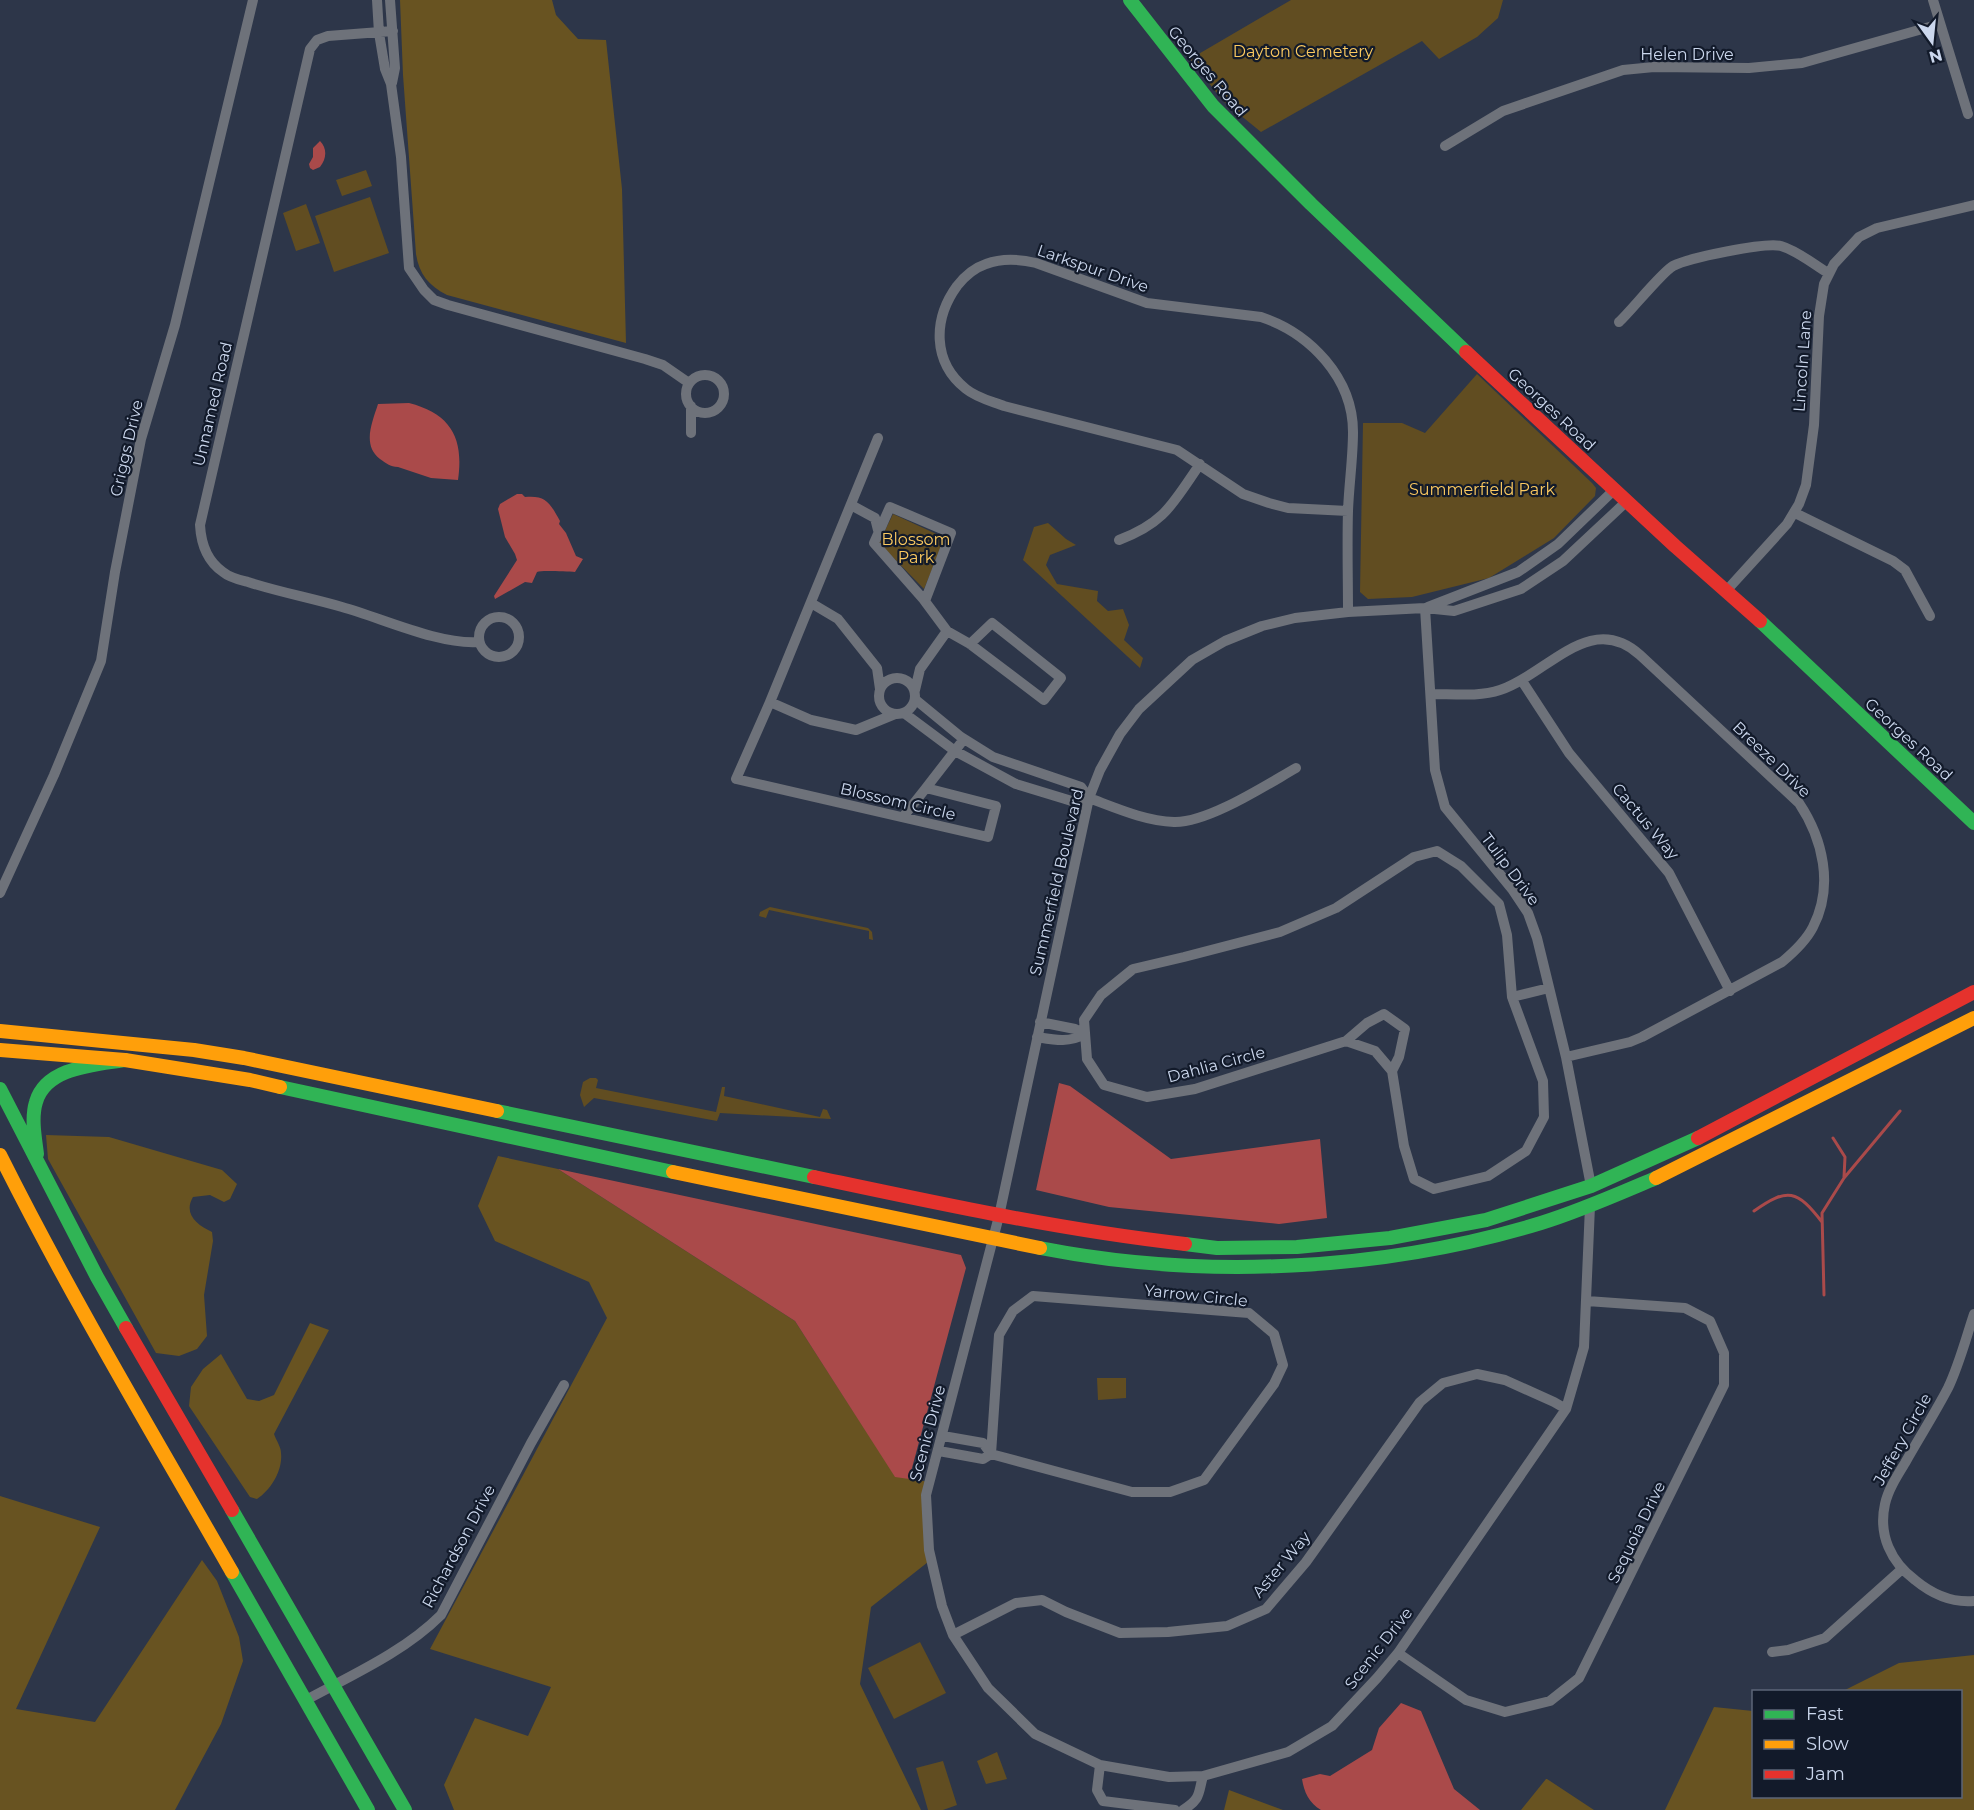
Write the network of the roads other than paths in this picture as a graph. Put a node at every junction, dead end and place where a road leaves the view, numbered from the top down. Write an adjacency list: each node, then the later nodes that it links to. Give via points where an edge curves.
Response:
1 (253, 0): 54 (street, Griggs Drive, via 175,325 141,439 101,661 59,765)
2 (377, 0): 8 (street)
3 (390, 0): 7 (street)
4 (1130, 0): 20 (main road, Georges Road, via 1190,79 1239,133)
5 (1933, 0): 6 (street)
6 (1940, 24): 10 (street); 11 (street, Helen Drive, via 1802,63 1623,70 1503,111)
7 (393, 32): 8 (street, Unnamed Road); 9 (street)
8 (380, 33): 9 (street); 34 (street, Unnamed Road, via 328,36 317,40 310,49 200,525 200,541 213,564 229,576 463,643)
9 (392, 84): 15 (street, via 409,268 424,290 434,300 448,305 663,365)
10 (1968, 114)
11 (1445, 146)
12 (1974, 205): 13 (street, Lincoln Lane, via 1877,228 1859,237)
13 (1828, 273): 14 (street, via 1778,245 1684,262 1671,267); 24 (street, Lincoln Lane, via 1819,316 1814,425 1806,485)
14 (1619, 322)
15 (689, 383): 16 (street, via 686,393); 16 (street, via 700,376 712,376 724,391 721,404 714,411 704,413)
16 (690, 406): 17 (street)
17 (691, 434)
18 (878, 438): 22 (street, Blossom Circle)
19 (1200, 464): 23 (street, Larkspur Drive, via 1243,494 1269,503 1288,508); 23 (street, Larkspur Drive, via 1177,450 1004,406 966,389 942,353 940,322 951,295 973,270 1019,259 1147,303 1277,322 1322,354 1345,394 1353,430); 26 (street, via 1166,513)
20 (1615, 489): 21 (main road, Georges Road); 30 (street, Summerfield Boulevard, via 1558,544 1518,572)
21 (1627, 501): 27 (main road, Georges Road); 30 (street, Summerfield Boulevard, via 1563,561 1521,589 1454,611)
22 (851, 505): 25 (street, via 874,518); 29 (street, Blossom Circle)
23 (1348, 510): 31 (street, Larkspur Drive)
24 (1795, 513): 27 (street, Lincoln Lane); 32 (street, via 1905,570)
25 (878, 530): 28 (street, via 874,543); 28 (street, via 890,507 951,533)
26 (1119, 540)
27 (1727, 590): 53 (main road, Georges Road)
28 (924, 600): 33 (street)
29 (811, 603): 36 (street, via 838,619); 43 (street, Blossom Circle)
30 (1425, 608): 31 (street, Summerfield Boulevard); 41 (street, Tulip Drive)
31 (1348, 612): 51 (street, Summerfield Boulevard, via 1262,626 1192,660 1139,709 1120,734)
32 (1930, 616)
33 (947, 631): 35 (street); 37 (street)
34 (480, 642)
35 (970, 644): 35 (street, via 1044,700 1061,678 992,623)
36 (877, 668): 38 (street); 40 (street)
37 (920, 669): 38 (street); 42 (street)
38 (898, 678): 40 (street, via 885,682); 42 (street, via 909,682)
39 (1522, 681): 41 (street, Breeze Drive, via 1498,691); 56 (street, Cactus Way, via 1569,753 1669,873); 56 (street, Breeze Drive, via 1583,642 1605,639 1630,646 1798,803 1807,816 1825,876 1813,927 1782,962)
40 (880, 689): 44 (street)
41 (1431, 694): 55 (street, Tulip Drive, via 1435,770 1445,807 1528,913)
42 (915, 695): 45 (street, via 909,710); 47 (street)
43 (770, 702): 46 (street, via 811,720 856,730); 52 (street, Blossom Circle, via 736,779)
44 (881, 704): 45 (street, via 888,712); 46 (street)
45 (900, 714): 46 (street); 48 (street)
46 (874, 723)
47 (964, 739): 48 (street, Blossom Circle); 51 (street, via 993,757 1081,787)
48 (955, 751): 50 (street, Blossom Circle); 51 (street, via 1016,784 1075,802)
49 (1296, 768): 51 (street, via 1190,821 1154,819)
50 (926, 788): 52 (street); 52 (street, Blossom Circle, via 996,806 988,837)
51 (1089, 798): 60 (street, Summerfield Boulevard)
52 (903, 817)
53 (1974, 823)
54 (0, 893)
55 (1549, 988): 58 (street); 66 (street, Tulip Drive)
56 (1730, 990): 66 (street, Breeze Drive, via 1630,1042)
57 (1974, 992): 72 (main road, via 1680,1148)
58 (1512, 997): 62 (street, Dahlia Circle, via 1507,934 1499,904 1461,866 1437,851 1414,857 1336,908 1280,932 1133,969 1101,995 1084,1020); 68 (street, Dahlia Circle, via 1543,1081 1544,1117 1526,1150 1488,1176 1434,1189 1414,1179 1404,1146)
59 (1974, 1018): 73 (main road, via 1668,1173)
60 (1040, 1022): 62 (street); 63 (street, Summerfield Boulevard)
61 (0, 1031): 74 (main road, via 244,1058)
62 (1085, 1034): 63 (street, via 1065,1041); 64 (street, Dahlia Circle, via 1087,1059 1104,1085 1147,1097 1194,1089)
63 (1037, 1037): 74 (street, Summerfield Boulevard)
64 (1346, 1041): 68 (street, via 1375,1051); 68 (street, via 1384,1014 1405,1029)
65 (0, 1050): 67 (main road)
66 (1566, 1058): 72 (street, Tulip Drive)
67 (125, 1060): 71 (main road, via 82,1068 46,1084 34,1114); 75 (main road, via 250,1080)
68 (1392, 1071)
69 (0, 1089): 71 (main road)
70 (0, 1155): 89 (main road, via 141,1414)
71 (38, 1165): 88 (main road, via 97,1276)
72 (1591, 1186): 74 (main road, via 1486,1220 1389,1238 1297,1247 1217,1248 1111,1236)
73 (1590, 1206): 75 (main road, via 1448,1246 1333,1264 1211,1266 1130,1262); 76 (street, Scenic Drive)
74 (999, 1216): 75 (street, Summerfield Boulevard)
75 (993, 1239): 80 (street, Scenic Drive)
76 (1587, 1300): 79 (street, Scenic Drive, via 1584,1347); 87 (street, Sequoia Drive, via 1684,1308 1710,1321 1724,1353 1724,1385 1579,1678 1550,1701 1506,1712 1466,1700)
77 (1974, 1314): 83 (street, Jeffery Circle, via 1949,1386 1885,1504 1884,1533)
78 (564, 1385): 88 (street, Richardson Drive, via 441,1615 407,1644)
79 (1566, 1409): 85 (street, Aster Way, via 1505,1380 1477,1374 1443,1383 1420,1402 1306,1562 1266,1609 1227,1626 1120,1633 1042,1600 1016,1603); 87 (street, Scenic Drive)
80 (943, 1436): 81 (street, Scenic Drive); 82 (street, Yarrow Circle, via 983,1443)
81 (939, 1451): 82 (street, Yarrow Circle, via 983,1459); 85 (street, Scenic Drive, via 926,1495 929,1550)
82 (991, 1454): 82 (street, Yarrow Circle, via 1132,1492 1170,1492 1204,1480 1274,1384 1283,1365 1274,1334 1249,1312 1034,1296 1013,1311 999,1335)
83 (1901, 1570): 84 (street, Jeffery Circle, via 1941,1596); 86 (street, via 1825,1638)
84 (1974, 1601)
85 (953, 1635): 90 (street, Scenic Drive, via 988,1688 1035,1734)
86 (1772, 1652)
87 (1398, 1653): 91 (street, Scenic Drive, via 1332,1726 1288,1752)
88 (333, 1685): 89 (street, Richardson Drive); 93 (main road)
89 (306, 1700): 92 (main road)
90 (1100, 1765): 91 (street, Scenic Drive, via 1169,1777); 94 (street, via 1097,1790 1103,1801)
91 (1203, 1776): 95 (street, via 1199,1796)
92 (368, 1810)
93 (405, 1810)
94 (1175, 1810)
95 (1183, 1810)

